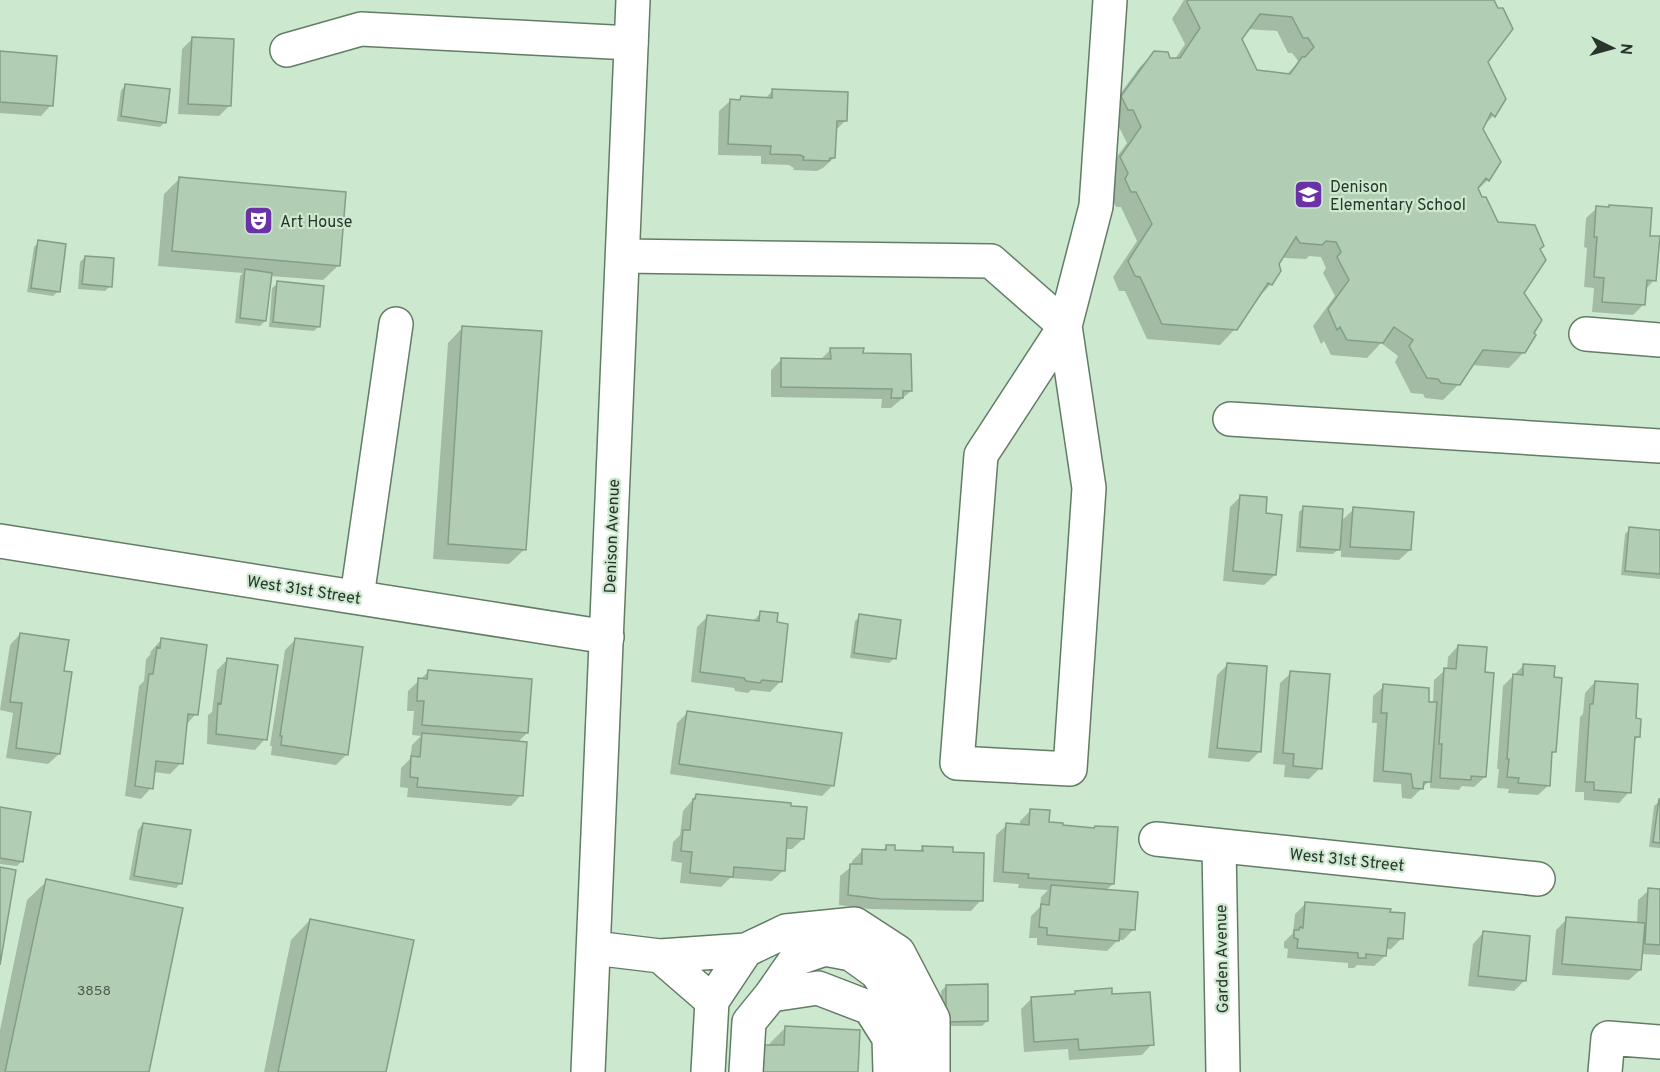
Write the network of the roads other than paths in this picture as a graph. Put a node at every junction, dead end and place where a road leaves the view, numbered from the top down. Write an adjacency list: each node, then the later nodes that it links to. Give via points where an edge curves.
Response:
1 (633, 0): 3 (street, Denison Avenue)
2 (1110, 0): 7 (street, via 1096,206)
3 (632, 43): 4 (street, via 361,29); 5 (street, Denison Avenue)
4 (287, 50)
5 (623, 256): 7 (street, via 991,261); 14 (street, Denison Avenue)
6 (396, 324): 13 (street)
7 (1065, 326): 7 (street, via 981,455 957,763 1070,769 1089,488)
8 (1586, 334): 9 (street)
9 (1660, 340)
10 (1230, 419): 11 (street)
11 (1660, 446)
12 (0, 541): 13 (street, West 31st Street)
13 (357, 597): 14 (street, West 31st Street)
14 (607, 637): 18 (street, Denison Avenue)
15 (1156, 839): 16 (street, West 31st Street)
16 (1219, 846): 17 (street, West 31st Street); 30 (street, Garden Avenue)
17 (1538, 879)
18 (594, 948): 20 (street); 24 (street, Denison Avenue)
19 (746, 950): 20 (street); 22 (street); 29 (street, via 786,931 855,924 898,952 933,1018)
20 (660, 956): 22 (street)
21 (771, 994): 26 (street, via 749,1022); 27 (street, via 818,988 870,1008 889,1038); 28 (street, via 796,959 825,949 851,954 876,972 904,1011 915,1046)
22 (712, 1001): 25 (street)
23 (1660, 1042): 31 (street, via 1608,1038)
24 (588, 1072)
25 (708, 1072)
26 (746, 1072)
27 (890, 1072)
28 (916, 1072)
29 (933, 1072)
30 (1223, 1072)
31 (1605, 1072)

